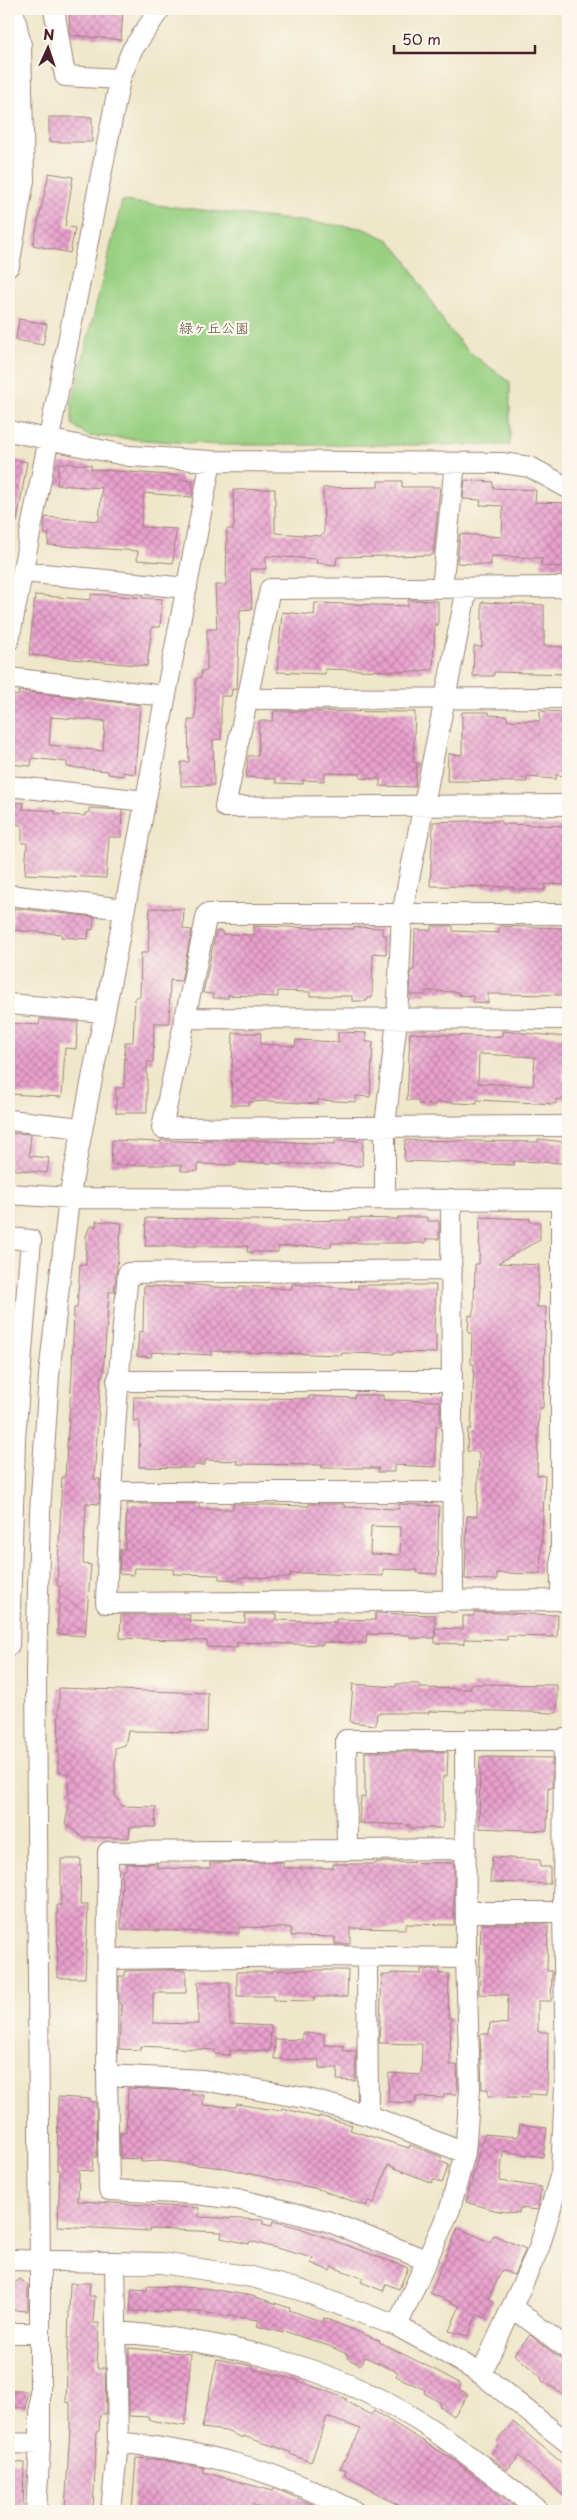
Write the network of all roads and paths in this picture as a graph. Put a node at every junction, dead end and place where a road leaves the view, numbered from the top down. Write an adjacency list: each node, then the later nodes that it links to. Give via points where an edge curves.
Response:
1 (13, 9): 5 (street, via 21,45 24,180)
2 (54, 9): 4 (street, via 64,76)
3 (160, 9): 4 (street, via 132,50)
4 (120, 79): 7 (street)
5 (9, 266)
6 (9, 431): 7 (street)
7 (49, 439): 8 (street, via 129,456); 11 (street)
8 (211, 461): 9 (street); 13 (street)
9 (455, 462): 10 (street, via 530,467); 14 (street)
10 (568, 488)
11 (22, 572): 13 (street); 16 (street)
12 (568, 587): 15 (street)
13 (187, 588): 18 (street)
14 (442, 588): 15 (street); 20 (street, via 270,589)
15 (467, 588): 21 (street)
16 (9, 640)
17 (9, 678): 18 (street)
18 (165, 696): 23 (street)
19 (568, 698): 21 (street)
20 (247, 699): 21 (street); 25 (street, via 225,807)
21 (446, 699): 25 (street)
22 (9, 786): 23 (street)
23 (145, 801): 27 (street)
24 (568, 805): 25 (street)
25 (425, 806): 28 (street)
26 (9, 895): 27 (street)
27 (124, 909): 31 (street)
28 (402, 914): 29 (street); 32 (street, via 207,914); 33 (street)
29 (568, 914)
30 (9, 1004): 31 (street)
31 (104, 1012): 38 (street)
32 (184, 1018): 33 (street); 36 (street, via 162,1128)
33 (397, 1019): 34 (street); 36 (street)
34 (568, 1019)
35 (9, 1120): 38 (street)
36 (385, 1126): 37 (street); 41 (street)
37 (568, 1126)
38 (82, 1128): 40 (street)
39 (9, 1194): 40 (street)
40 (69, 1198): 41 (street); 48 (street)
41 (385, 1199): 42 (street)
42 (451, 1199): 43 (street); 46 (street)
43 (564, 1200): 45 (street)
44 (9, 1238): 47 (street, via 31,1240)
45 (565, 1269): 51 (street)
46 (452, 1270): 49 (street, via 128,1273); 50 (street)
47 (20, 1373): 48 (street); 55 (street)
48 (49, 1376): 56 (street)
49 (117, 1381): 50 (street); 52 (street)
50 (452, 1381): 53 (street)
51 (565, 1381): 54 (street)
52 (110, 1492): 53 (street); 58 (street, via 106,1603)
53 (453, 1492): 58 (street)
54 (566, 1492): 57 (street)
55 (13, 1511): 56 (street); 59 (street)
56 (40, 1512): 77 (street, via 36,1671)
57 (565, 1600): 58 (street)
58 (453, 1602)
59 (9, 1645)
60 (465, 1740): 61 (street); 63 (street, via 346,1740); 64 (street)
61 (566, 1740): 62 (street)
62 (566, 1845): 66 (street)
63 (347, 1850): 64 (street); 70 (street, via 108,1852)
64 (466, 1850): 65 (street)
65 (466, 1912): 66 (street); 69 (street)
66 (563, 1912): 67 (street)
67 (566, 1956): 71 (street)
68 (367, 1957): 69 (street); 70 (street); 73 (street)
69 (466, 1958): 74 (street, via 470,2089)
70 (108, 1959): 72 (street)
71 (567, 2066): 75 (street)
72 (107, 2075): 73 (street, via 203,2080 304,2098); 78 (street, via 109,2190 237,2199 328,2221)
73 (368, 2115): 74 (street)
74 (465, 2153): 78 (street, via 450,2209)
75 (565, 2173): 80 (street)
76 (9, 2260): 77 (street)
77 (39, 2260): 79 (street); 84 (street)
78 (426, 2260): 81 (street)
79 (116, 2262): 81 (street, via 161,2263 252,2277 340,2304); 82 (street)
80 (513, 2308): 85 (street); 86 (street)
81 (397, 2326): 86 (street)
82 (116, 2332): 87 (street); 94 (street, via 211,2343 274,2357 335,2378 391,2405 440,2435)
83 (9, 2333): 84 (street)
84 (40, 2333): 90 (street)
85 (568, 2349)
86 (482, 2374): 88 (street)
87 (118, 2442): 92 (street); 93 (street, via 212,2456 250,2466 287,2478)
88 (568, 2442)
89 (9, 2443): 90 (street)
90 (40, 2444): 91 (street)
91 (36, 2511)
92 (111, 2511)
93 (354, 2511)
94 (539, 2511)

